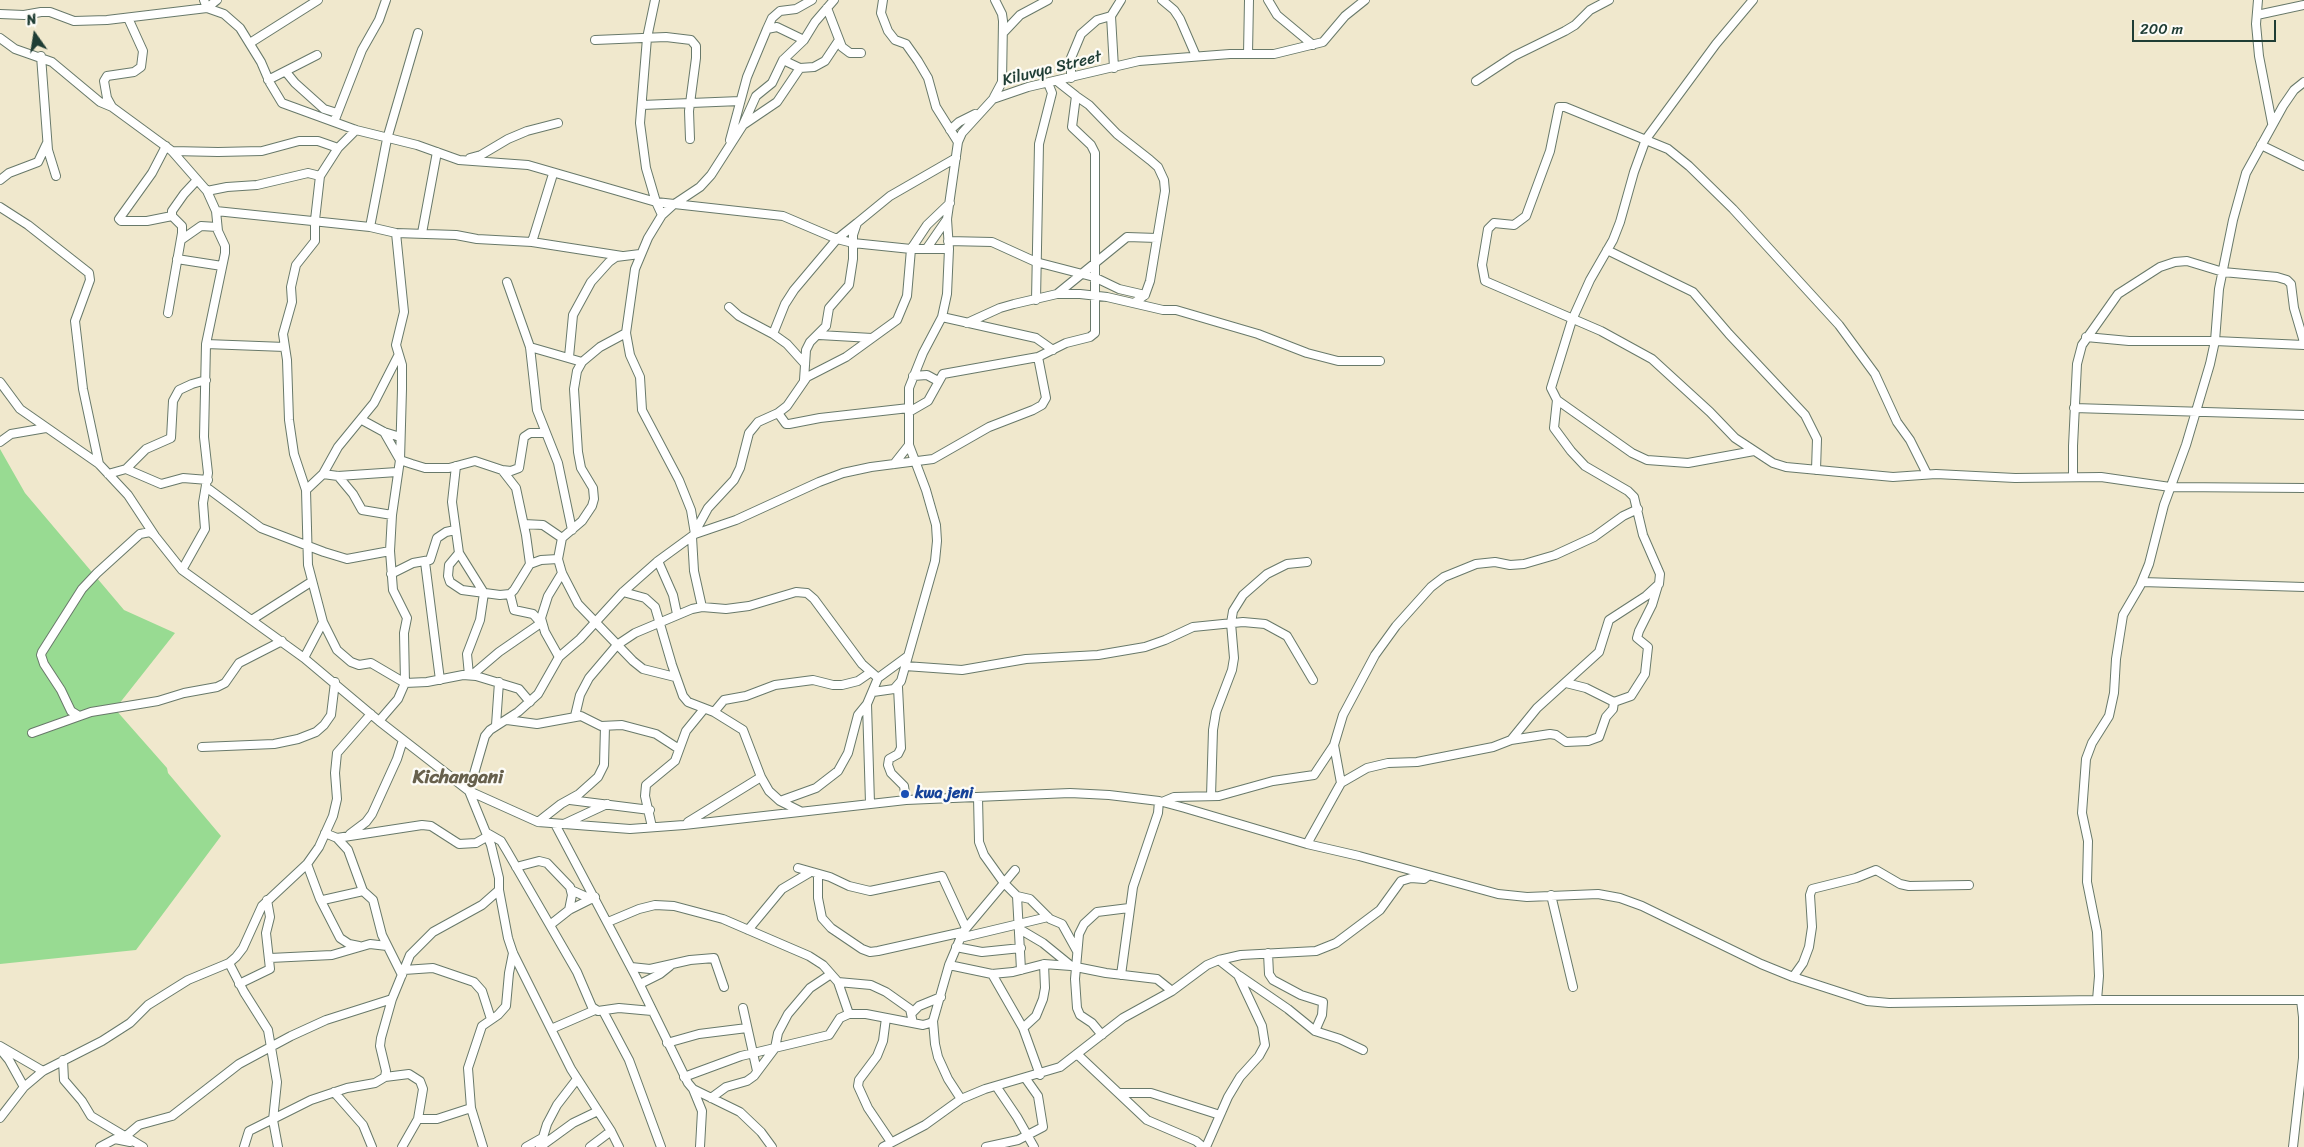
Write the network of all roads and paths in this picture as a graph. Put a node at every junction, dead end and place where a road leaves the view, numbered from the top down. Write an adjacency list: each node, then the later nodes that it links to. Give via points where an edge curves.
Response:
1 (217, 0): 18 (street)
2 (318, 0): 33 (street)
3 (386, 0): 59 (street)
4 (655, 0): 29 (street)
5 (812, 0): 25 (street, via 796,9 780,11)
6 (834, 0): 20 (street)
7 (883, 0): 65 (street, via 881,13 888,30 897,41 906,44 918,61 928,78 936,107)
8 (995, 0): 27 (street, via 1002,14)
9 (1048, 0): 27 (street, via 1020,15)
10 (1121, 0): 23 (street)
11 (1162, 0): 39 (street, via 1180,19)
12 (1249, 0): 36 (street)
13 (1268, 0): 34 (street, via 1277,15)
14 (1365, 0): 34 (street, Kiluvya Street, via 1345,16 1323,42)
15 (1609, 0): 46 (street, via 1590,10 1575,25 1514,56)
16 (1753, 0): 68 (street)
17 (2258, 0): 22 (street)
18 (206, 4): 24 (street); 33 (street, via 232,20)
19 (2304, 5): 22 (street)
20 (827, 8): 31 (street); 32 (street)
21 (0, 14): 24 (street, via 24,16 50,12 74,21)
22 (2257, 15): 62 (street, via 2259,56)
23 (1111, 16): 42 (street); 44 (street, via 1097,20 1081,34 1071,58)
24 (128, 18): 57 (street, via 143,51 143,60 139,70 105,78 107,98)
25 (767, 29): 31 (street, via 777,27); 54 (street)
26 (418, 33): 66 (street)
27 (1003, 33): 47 (street)
28 (0, 38): 38 (street, via 15,50)
29 (648, 38): 30 (street); 55 (street, via 679,38 691,40 696,46); 56 (street)
30 (596, 40)
31 (804, 40): 40 (street)
32 (839, 40): 35 (street, via 845,51); 41 (street, via 825,61 814,67)
33 (250, 43): 45 (street)
34 (1314, 45): 36 (street, Kiluvya Street, via 1274,54)
35 (861, 53)
36 (1248, 54): 39 (street, Kiluvya Street)
37 (318, 55): 43 (street)
38 (40, 56): 57 (street, via 52,62 100,102); 70 (street)
39 (1196, 56): 42 (street, Kiluvya Street, via 1139,61)
40 (783, 60): 41 (street); 63 (street, via 772,82 756,96)
41 (800, 68): 63 (street, via 777,102)
42 (1114, 68): 44 (street, Kiluvya Street)
43 (286, 72): 45 (street); 59 (street, via 324,109)
44 (1071, 78): 48 (street, Kiluvya Street)
45 (268, 80): 60 (street, via 282,103)
46 (1476, 81)
47 (1002, 82): 51 (street); 53 (street)
48 (1056, 82): 50 (street, Kiluvya Street); 52 (street)
49 (2304, 82): 62 (street, via 2294,90)
50 (1048, 83): 51 (street, Kiluvya Street); 111 (street, via 1052,93 1039,144)
51 (1012, 91): 53 (street, Kiluvya Street)
52 (1076, 96): 99 (street, via 1158,168 1165,191); 112 (street, via 1072,127 1095,152)
53 (992, 99): 58 (street, Kiluvya Street)
54 (740, 101): 55 (street); 71 (street)
55 (692, 102): 56 (street); 67 (street, via 689,110)
56 (642, 105): 85 (street, via 641,143)
57 (112, 107): 73 (street)
58 (981, 111): 65 (street); 69 (street, Kiluvya Street, via 962,132)
59 (337, 113): 60 (street)
60 (334, 122): 64 (street)
61 (558, 123): 77 (street, via 521,133)
62 (2272, 123): 72 (street)
63 (743, 125): 71 (street)
64 (356, 130): 66 (street); 74 (street)
65 (950, 130): 69 (street)
66 (388, 139): 75 (street); 96 (street)
67 (690, 139)
68 (1646, 139): 107 (street, via 1620,222); 126 (street, via 1564,106 1559,107 1550,151 1526,216 1520,223 1494,223 1488,229 1482,265 1485,281); 178 (street, via 1668,149 1689,166 1839,325 1875,374 1897,422)
69 (958, 142): 76 (street, Kiluvya Street)
70 (48, 143): 80 (street); 82 (street, via 38,162)
71 (729, 144): 87 (street, via 700,187)
72 (2261, 145): 78 (street); 114 (street, via 2249,166 2238,199)
73 (169, 148): 74 (street, via 245,152 318,140); 83 (street); 91 (street, via 119,219 147,221)
74 (338, 148): 81 (street)
75 (437, 152): 77 (street); 98 (street)
76 (956, 158): 86 (street, Kiluvya Street); 94 (street, via 890,196)
77 (467, 160): 79 (street, via 528,165)
78 (2304, 166)
79 (553, 174): 85 (street); 102 (street)
80 (56, 176)
81 (320, 176): 84 (street, via 308,174); 93 (street)
82 (0, 180)
83 (197, 180): 84 (street); 91 (street, via 174,207)
84 (208, 191): 89 (street)
85 (656, 202): 87 (street); 90 (street)
86 (950, 203): 92 (street, Kiluvya Street); 105 (street, via 927,225)
87 (673, 205): 90 (street); 100 (street, via 782,216)
88 (0, 207): 169 (street, via 28,224 89,273 90,280 75,322 83,389)
89 (216, 211): 93 (street); 95 (street)
90 (662, 215): 108 (street)
91 (172, 216): 101 (street, via 182,226)
92 (947, 219): 104 (street, Kiluvya Street); 106 (street)
93 (315, 220): 96 (street); 136 (street, via 315,241 298,260 294,272 292,302 283,334)
94 (857, 223): 100 (street); 103 (street)
95 (217, 226): 101 (street, via 200,226); 113 (street, via 225,246)
96 (370, 227): 97 (street)
97 (396, 233): 98 (street); 139 (street, via 404,312 396,345)
98 (422, 233): 102 (street)
99 (1157, 238): 112 (street, via 1129,236); 119 (street)
100 (837, 239): 103 (street); 129 (street, via 794,290)
101 (181, 240): 110 (street)
102 (532, 242): 109 (street)
103 (853, 243): 105 (street); 130 (street, via 849,285 832,304 826,326)
104 (949, 245): 106 (street); 111 (street, via 992,242); 125 (street, Kiluvya Street, via 947,294)
105 (911, 248): 106 (street); 132 (street, via 903,309 889,328)
106 (928, 248)
107 (1607, 250): 126 (street); 174 (street, via 1693,292 1806,415 1817,439)
108 (640, 254): 109 (street); 128 (street)
109 (622, 256): 140 (street, via 608,262 581,299 573,315)
110 (177, 259): 113 (street); 124 (street)
111 (1036, 262): 115 (street); 121 (street)
112 (1094, 264): 115 (street); 116 (street)
113 (222, 266): 134 (street)
114 (2223, 272): 131 (street, via 2186,261 2160,267 2118,294); 133 (street); 135 (street, via 2277,277 2292,284 2294,308)
115 (1082, 274): 116 (street); 118 (street)
116 (1094, 277): 119 (street, via 1119,289); 120 (street)
117 (507, 282): 137 (street)
118 (1057, 294): 120 (street); 121 (street)
119 (1145, 295): 122 (street)
120 (1095, 296): 122 (street); 138 (street, via 1093,336)
121 (1036, 300): 127 (street, via 1000,308)
122 (1134, 303): 142 (street, via 1162,310 1178,310 1321,357 1347,362)
123 (729, 307): 129 (street, via 738,316)
124 (168, 313)
125 (942, 317): 127 (street); 146 (street, Kiluvya Street)
126 (1572, 320): 151 (street, via 1551,384 1551,392); 166 (street, via 1601,331 1662,366 1735,438)
127 (967, 323): 138 (street, via 1036,338)
128 (626, 333): 143 (street); 190 (street, via 630,355 640,377 642,410 679,480)
129 (773, 334): 144 (street, via 794,349)
130 (819, 335): 132 (street); 144 (street, via 810,342)
131 (2086, 337): 133 (street, via 2130,341); 152 (street, via 2078,364)
132 (872, 338): 145 (street, via 846,357)
133 (2214, 341): 135 (street); 155 (street)
134 (206, 344): 136 (street); 147 (street)
135 (2304, 344)
136 (285, 347): 184 (street, via 289,420 294,454)
137 (530, 347): 140 (street); 162 (street, via 535,400)
138 (1053, 350): 141 (street)
139 (398, 356): 158 (street); 163 (street, via 403,368)
140 (568, 357): 143 (street)
141 (1038, 357): 149 (street, via 943,374); 168 (street, via 1046,393 1042,405 989,427 940,456)
142 (1380, 361)
143 (582, 362): 189 (street, via 575,378 577,443 581,468 594,493 588,513)
144 (805, 365): 145 (street); 148 (street)
145 (812, 374): 148 (street)
146 (913, 376): 149 (street, via 927,375); 154 (street, Kiluvya Street, via 909,388)
147 (206, 380): 172 (street, via 179,390 173,401 171,438 146,449); 181 (street, via 204,437)
148 (804, 380): 156 (street, via 787,406)
149 (938, 381): 154 (street, via 928,400)
150 (0, 382): 160 (street, via 20,408)
151 (1557, 400): 166 (street, via 1647,460 1688,463); 185 (street, via 1554,425 1558,434 1585,466 1632,494)
152 (2074, 408): 155 (street); 180 (street)
153 (893, 410): 154 (street); 156 (street, via 789,424); 159 (street)
154 (909, 410): 159 (street, Kiluvya Street)
155 (2196, 411): 157 (street); 182 (street)
156 (778, 413): 190 (street, via 758,422 749,433 734,480 708,508)
157 (2304, 415)
158 (362, 420): 161 (street); 177 (street, via 338,447)
159 (908, 421): 165 (street, Kiluvya Street)
160 (46, 428): 164 (street, via 11,434); 169 (street)
161 (384, 432): 163 (street); 167 (street)
162 (545, 433): 173 (street, via 530,433 524,437 519,468 511,472); 189 (street, via 558,463)
163 (400, 437): 167 (street)
164 (0, 442)
165 (909, 445): 168 (street, Kiluvya Street); 170 (street)
166 (1754, 451): 174 (street, via 1779,466)
167 (400, 460): 171 (street, via 425,468); 175 (street)
168 (915, 462): 170 (street); 221 (street, Kiluvya Street, via 931,506 938,541 930,582)
169 (99, 464): 176 (street)
170 (894, 464): 190 (street, via 843,473 736,520)
171 (456, 466): 173 (street, via 475,461); 188 (street, via 452,490)
172 (126, 469): 176 (street); 181 (street, via 157,484 183,478)
173 (502, 470): 187 (street, via 516,488)
174 (1816, 470): 178 (street, via 1893,477)
175 (397, 472): 179 (street); 186 (street)
176 (108, 474): 191 (street, via 128,495)
177 (323, 474): 179 (street); 184 (street)
178 (1927, 474): 180 (street)
179 (338, 476): 186 (street, via 362,510)
180 (2073, 477): 182 (street, via 2123,479)
181 (207, 484): 193 (street, via 261,528); 201 (street, via 203,503 204,534)
182 (2170, 487): 183 (street); 205 (street)
183 (2304, 488)
184 (306, 490): 193 (street)
185 (1638, 508): 206 (street, via 1643,535 1660,574); 251 (street, via 1594,537 1555,554 1524,564 1476,564 1444,577 1431,587 1396,626 1368,667 1341,720)
186 (392, 515): 194 (street)
187 (524, 524): 192 (street, via 543,525); 200 (street)
188 (455, 530): 195 (street); 198 (street, via 440,535 433,558)
189 (572, 530): 192 (street)
190 (694, 533): 197 (street); 211 (street, via 696,580)
191 (155, 536): 201 (street); 242 (street, via 150,532 140,534 97,572 77,596 42,652 44,664 71,711)
192 (562, 538): 196 (street)
193 (308, 545): 194 (street, via 347,559); 204 (street)
194 (390, 551): 203 (street)
195 (459, 552): 209 (street); 209 (street, via 449,565 450,582 462,590)
196 (558, 559): 200 (street); 202 (street)
197 (658, 561): 208 (street); 212 (street)
198 (425, 562): 203 (street, via 413,563); 228 (street)
199 (1308, 562): 218 (street, via 1277,568 1254,584 1237,602)
200 (530, 564): 210 (street)
201 (182, 570): 213 (street)
202 (562, 573): 215 (street, via 578,604); 217 (street, via 546,602)
203 (391, 574): 233 (street, via 393,590 407,618 404,633)
204 (311, 582): 213 (street); 214 (street)
205 (2142, 582): 207 (street); 331 (street, via 2123,615 2112,705 2088,752 2082,792 2089,853 2087,882 2097,932)
206 (1658, 584): 232 (street, via 1646,596 1609,620 1599,652); 237 (street, via 1652,605 1638,630 1637,638 1648,647 1644,674 1630,696)
207 (2304, 587)
208 (623, 592): 215 (street); 216 (street, via 651,602)
209 (484, 594): 210 (street); 225 (street, via 480,620 467,654)
210 (510, 594): 217 (street, via 514,610 530,612)
211 (702, 607): 212 (street); 226 (street, via 738,608 802,592 830,618 862,664)
212 (677, 614): 216 (street)
213 (253, 619): 219 (street)
214 (323, 622): 223 (street); 233 (street, via 333,646 351,662 359,665 371,663)
215 (595, 622): 220 (street); 222 (street)
216 (659, 622): 220 (street); 227 (street)
217 (541, 623): 222 (street); 225 (street)
218 (1231, 623): 224 (street, via 1193,627 1145,647 1098,655 1026,659 962,670); 229 (street, via 1265,624 1287,636); 257 (street, via 1234,658 1213,730)
219 (282, 641): 223 (street); 242 (street, via 239,663 225,683 217,687)
220 (617, 645): 227 (street, via 643,669); 243 (street, via 584,686)
221 (908, 656): 224 (street, Kiluvya Street); 226 (street)
222 (559, 657): 236 (street)
223 (304, 658): 230 (street)
224 (905, 666): 234 (street, Kiluvya Street)
225 (470, 675): 228 (street); 231 (street)
226 (875, 675): 235 (street); 240 (street, via 842,685 813,680 775,685 724,700)
227 (675, 677): 239 (street, via 688,702)
228 (440, 680): 233 (street)
229 (1313, 680)
230 (335, 682): 241 (street); 252 (street, via 330,715 316,732 274,744)
231 (500, 682): 236 (street, via 519,689); 246 (street)
232 (1566, 682): 237 (street); 250 (street, via 1537,708)
233 (405, 683): 245 (street, via 398,699)
234 (898, 687): 235 (street, via 887,692); 260 (street, via 901,748 889,759 888,765 893,776 904,786)
235 (872, 692): 238 (street)
236 (530, 702): 244 (street)
237 (1614, 702): 250 (street, via 1601,733 1594,740 1566,742 1550,734)
238 (867, 704): 261 (street, via 858,715 848,752 838,771 809,791); 263 (street)
239 (704, 709): 240 (street); 253 (street, via 686,731)
240 (714, 712): 254 (street, via 743,730)
241 (371, 714): 245 (street); 271 (street, via 337,753 337,799)
242 (79, 716): 248 (street)
243 (575, 716): 244 (street, via 537,724); 247 (street)
244 (506, 720): 246 (street)
245 (380, 721): 249 (street)
246 (496, 725): 256 (street, via 485,736)
247 (606, 726): 253 (street, via 642,729); 259 (street, via 605,758 598,777)
248 (32, 733)
249 (404, 740): 256 (street); 273 (street, via 372,814)
250 (1511, 740): 255 (street, via 1493,747 1417,762 1378,764)
251 (1334, 745): 255 (street); 257 (street, via 1314,775)
252 (202, 746)
253 (679, 749): 265 (street, via 674,761 646,785 645,796)
254 (761, 777): 261 (street); 269 (street)
255 (1341, 783): 275 (street)
256 (469, 791): 267 (street); 272 (street)
257 (1211, 796): 262 (street, via 1174,797)
258 (978, 797): 260 (street); 262 (street, via 1070,793); 283 (street, via 980,848)
259 (570, 800): 264 (street); 267 (street)
260 (906, 800): 263 (street)
261 (780, 801): 266 (street)
262 (1160, 802): 275 (street); 293 (street, via 1138,868)
263 (870, 803): 266 (street)
264 (607, 804): 265 (street); 268 (street)
265 (650, 810): 270 (street)
266 (800, 811): 269 (street)
267 (538, 822): 268 (street)
268 (559, 824): 270 (street, via 630,829); 290 (street)
269 (684, 825): 270 (street)
270 (652, 826)
271 (325, 834): 274 (street); 276 (street)
272 (487, 834): 273 (street, via 476,842 459,844 431,826 422,825); 277 (street, via 501,841); 285 (street, via 499,878)
273 (346, 836): 274 (street)
274 (337, 838): 287 (street, via 348,850)
275 (1307, 844): 282 (street)
276 (307, 864): 291 (street); 292 (street)
277 (516, 867): 286 (street, via 543,861); 297 (street)
278 (798, 868): 280 (street)
279 (1015, 870): 283 (street)
280 (809, 873): 281 (street); 299 (street, via 782,889)
281 (818, 875): 300 (street, via 870,891 942,876); 300 (street, via 822,918 862,949 878,951)
282 (1428, 876): 288 (street, via 1506,895); 307 (street, via 1401,882 1380,910 1336,943 1316,951)
283 (1004, 883): 289 (street); 300 (street)
284 (1969, 884): 322 (street, via 1909,886 1876,870 1812,889 1809,948)
285 (499, 890): 306 (street); 317 (street, via 482,905 433,932 416,948)
286 (571, 890): 290 (street); 294 (street)
287 (363, 891): 291 (street, via 329,900); 302 (street, via 373,900)
288 (1551, 895): 322 (street, via 1598,894 1620,898); 327 (street)
289 (1017, 896): 295 (street, via 1030,899); 298 (street)
290 (593, 898): 294 (street); 296 (street)
291 (320, 899): 301 (street, via 340,938)
292 (267, 900): 308 (street, via 270,917 266,932); 310 (street, via 243,948)
293 (1129, 908): 305 (street, via 1103,910 1093,915 1078,934); 320 (street)
294 (569, 910): 297 (street)
295 (1048, 917): 298 (street); 305 (street, via 1062,924)
296 (608, 922): 299 (street, via 655,905 674,906 723,919); 315 (street)
297 (550, 925): 334 (street, via 577,972 589,1003)
298 (1020, 927): 300 (street); 304 (street); 314 (street)
299 (748, 930): 318 (street, via 808,956)
300 (963, 933): 303 (street)
301 (359, 946): 302 (street); 308 (street, via 332,955)
302 (387, 946): 317 (street)
303 (956, 947): 304 (street, via 982,952); 313 (street)
304 (1021, 948): 316 (street)
305 (1077, 951): 314 (street)
306 (514, 953): 339 (street, via 508,973 506,1006); 344 (street)
307 (1268, 953): 309 (street, via 1241,954); 345 (street, via 1269,974 1273,980 1323,1002)
308 (270, 958): 324 (street, via 268,972)
309 (1219, 960): 321 (street); 328 (street)
310 (229, 963): 324 (street); 354 (street, via 188,980 148,1005 130,1023 102,1041)
311 (672, 964): 315 (street, via 650,969); 325 (street); 326 (street, via 714,958)
312 (1044, 964): 314 (street); 316 (street); 343 (street, via 1043,999 1036,1016)
313 (949, 965): 319 (street); 329 (street)
314 (1073, 966): 320 (street); 346 (street, via 1078,1012)
315 (631, 967): 325 (street)
316 (1021, 970): 319 (street)
317 (403, 972): 330 (street); 339 (street, via 433,968 474,982 482,991)
318 (832, 974): 323 (street); 350 (street, via 810,988 788,1014 778,1033)
319 (992, 974): 343 (street)
320 (1121, 975): 328 (street, via 1157,979)
321 (1238, 975): 345 (street); 372 (street, via 1262,1026 1264,1045 1259,1056 1240,1077)
322 (1792, 977): 331 (street, via 1867,1001 1890,1003)
323 (838, 982): 336 (street, via 878,988); 337 (street)
324 (239, 984): 348 (street, via 263,1021)
325 (640, 984): 335 (street)
326 (724, 986)
327 (1573, 987)
328 (1172, 991): 346 (street, via 1123,1018)
329 (941, 996): 336 (street); 340 (street)
330 (392, 999): 348 (street, via 326,1020); 358 (street, via 380,1046)
331 (2097, 1000): 332 (street)
332 (2302, 1000): 398 (street, via 2303,1058)
333 (743, 1008): 342 (street)
334 (599, 1011): 335 (street, via 619,1008); 344 (street); 392 (street, via 629,1060)
335 (652, 1011): 347 (street)
336 (912, 1013): 341 (street)
337 (850, 1014): 338 (street); 350 (street, via 840,1018 830,1035)
338 (886, 1018): 341 (street); 383 (street, via 876,1056 858,1086)
339 (491, 1019): 369 (street, via 482,1026 469,1062)
340 (934, 1020): 341 (street, via 926,1024); 367 (street, via 938,1057)
341 (913, 1023)
342 (747, 1028): 347 (street, via 700,1034); 352 (street)
343 (1023, 1028): 357 (street)
344 (552, 1029): 360 (street)
345 (1315, 1031): 351 (street)
346 (1102, 1035): 353 (street)
347 (667, 1043): 359 (street)
348 (272, 1046): 375 (street, via 277,1082); 377 (street, via 239,1064 172,1116 139,1125)
349 (0, 1048): 355 (street); 363 (street)
350 (775, 1048): 352 (street); 356 (street)
351 (1363, 1050)
352 (753, 1054): 356 (street); 359 (street)
353 (1078, 1055): 357 (street, via 1060,1068); 366 (street)
354 (63, 1060): 355 (street); 377 (street, via 64,1080 91,1116)
355 (44, 1071): 363 (street)
356 (758, 1072): 368 (street, via 747,1080 726,1087)
357 (1040, 1074): 361 (street)
358 (385, 1077): 365 (street, via 375,1083); 374 (street, via 406,1073 420,1081 424,1094)
359 (684, 1077): 364 (street)
360 (577, 1079): 370 (street); 379 (street, via 557,1105)
361 (1026, 1079): 362 (street); 378 (street, via 1038,1096 1044,1124)
362 (996, 1086): 367 (street); 378 (street)
363 (24, 1087): 373 (street)
364 (693, 1090): 368 (street); 371 (street)
365 (334, 1092): 375 (street); 387 (street, via 363,1125)
366 (1120, 1093): 372 (street, via 1151,1094); 397 (street, via 1147,1120)
367 (961, 1099): 383 (street, via 925,1125)
368 (713, 1100): 371 (street); 394 (street, via 749,1120)
369 (470, 1108): 374 (street, via 447,1117); 388 (street)
370 (598, 1111): 376 (street); 390 (street, via 573,1123)
371 (702, 1111): 393 (street)
372 (1220, 1115): 397 (street)
373 (0, 1118)
374 (418, 1118): 381 (street)
375 (273, 1120): 385 (street, via 250,1131); 386 (street)
376 (611, 1131): 382 (street); 391 (street)
377 (126, 1136): 380 (street)
378 (1028, 1136): 395 (street); 396 (street)
379 (542, 1138): 389 (street); 390 (street)
380 (141, 1146): 384 (street, via 118,1139)
381 (403, 1146)
382 (619, 1146)
383 (886, 1146)
384 (100, 1147)
385 (244, 1147)
386 (278, 1147)
387 (372, 1147)
388 (483, 1147)
389 (526, 1147)
390 (540, 1147)
391 (590, 1147)
392 (662, 1147)
393 (700, 1147)
394 (772, 1147)
395 (986, 1147)
396 (1034, 1147)
397 (1205, 1147)
398 (2293, 1147)

